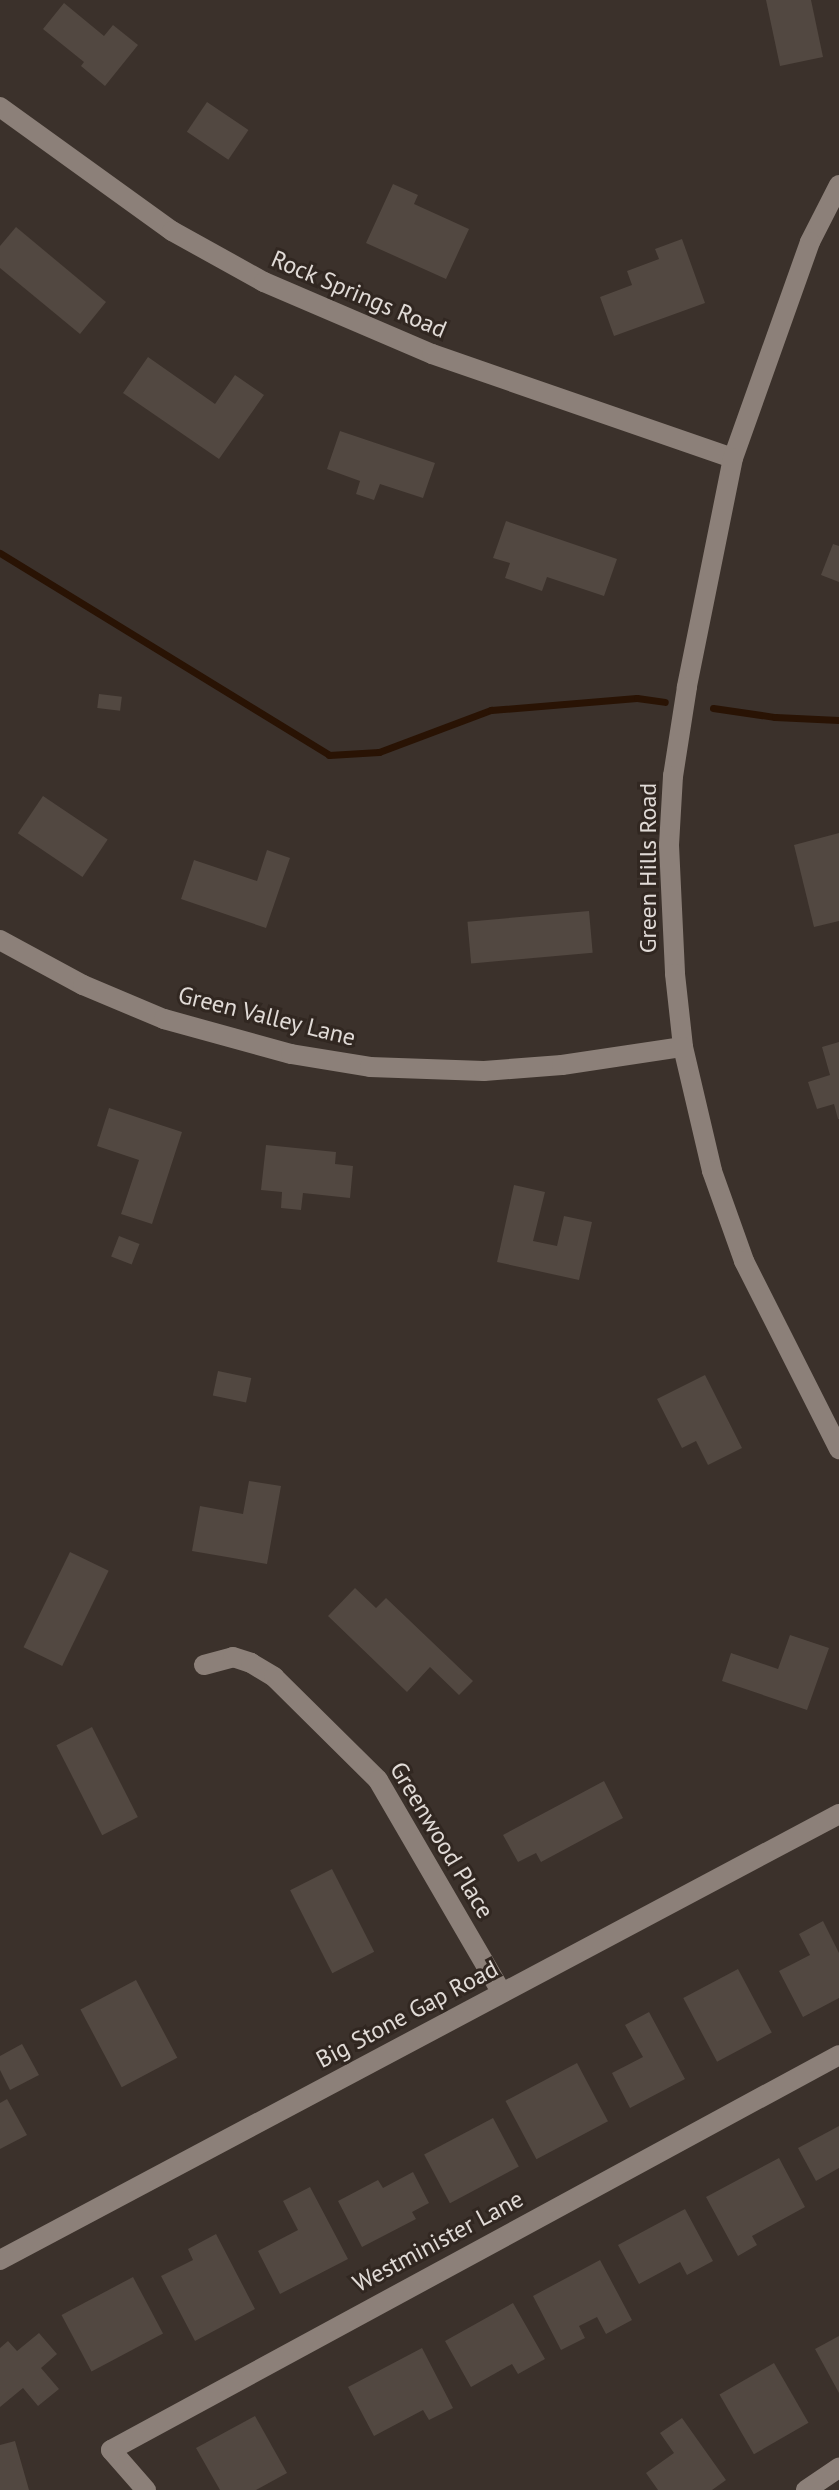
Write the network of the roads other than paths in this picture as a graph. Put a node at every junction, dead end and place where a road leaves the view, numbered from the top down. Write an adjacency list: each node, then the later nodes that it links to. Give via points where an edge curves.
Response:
1 (0, 107): 3 (street, Rock Springs Road, via 172,231 264,282 432,354)
2 (839, 185): 3 (street, Green Hills Road, via 810,242)
3 (733, 458): 5 (street, Green Hills Road, via 673,776 671,913)
4 (0, 940): 5 (street, Green Valley Lane, via 83,985 164,1019 291,1054 370,1067 484,1071)
5 (683, 1047): 6 (street, Green Hills Road, via 726,1216)
6 (839, 1449)
7 (204, 1665): 9 (street, Greenwood Place, via 233,1657 274,1677 378,1780)
8 (839, 1814): 9 (street, Big Stone Gap Road)
9 (502, 1993): 11 (street, Big Stone Gap Road)
10 (839, 2055): 13 (street, Westminister Lane, via 111,2450)
11 (0, 2260)
12 (839, 2468): 14 (street)
13 (146, 2490)
14 (806, 2490)

